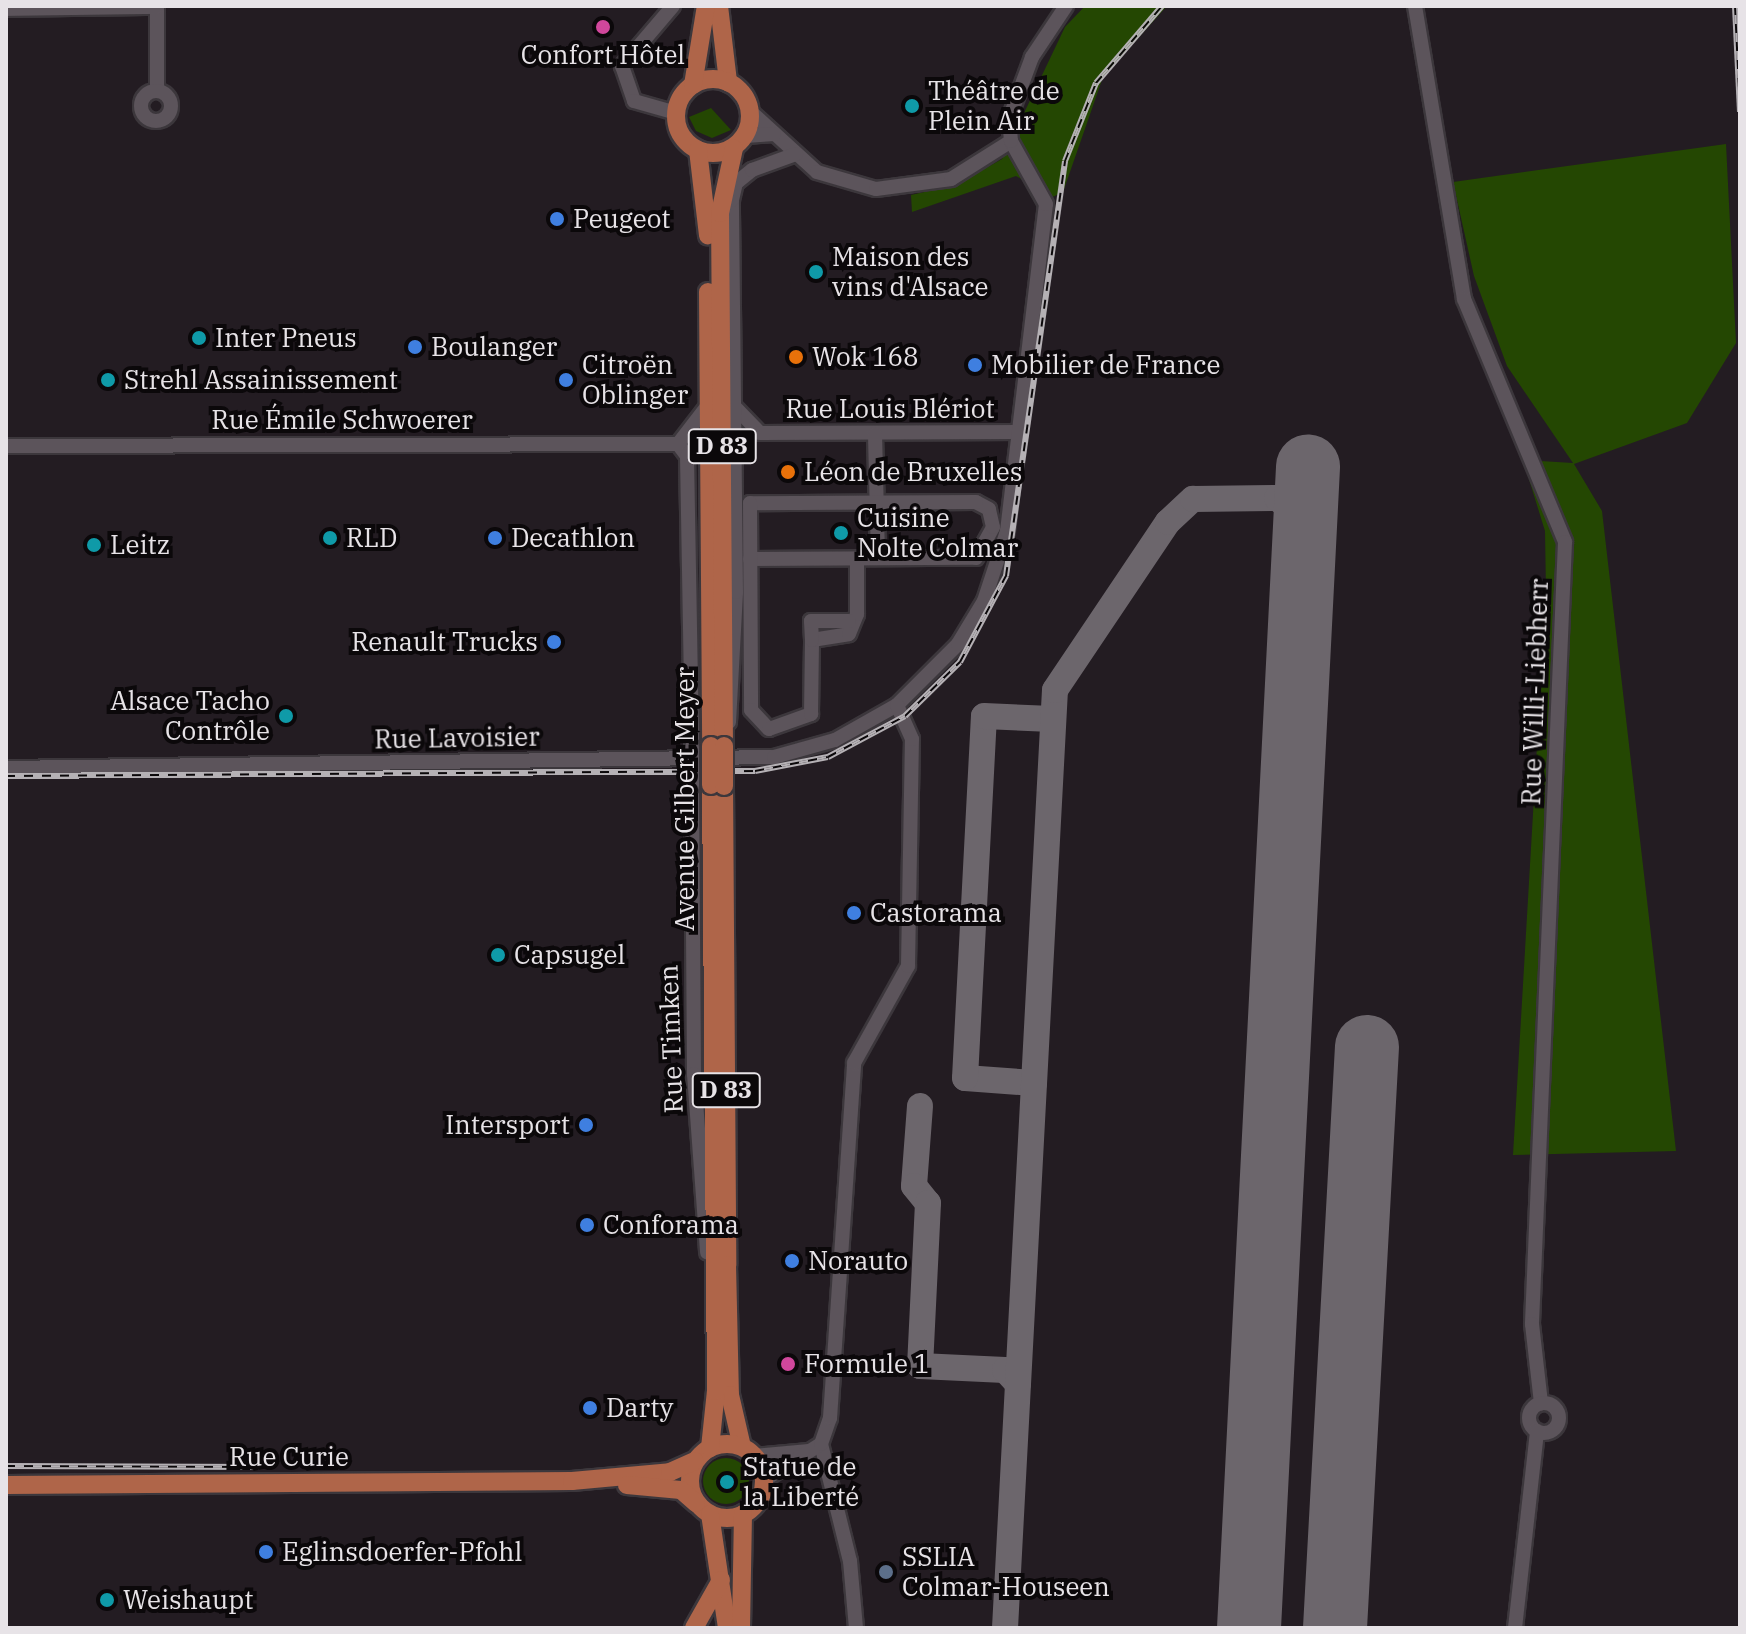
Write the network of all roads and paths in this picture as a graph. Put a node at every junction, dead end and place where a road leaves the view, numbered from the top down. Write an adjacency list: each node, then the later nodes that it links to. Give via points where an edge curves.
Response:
1 (157, 6): 7 (street); 10 (street)
2 (673, 6): 12 (street, via 622,66 634,101)
3 (706, 6): 9 (main road)
4 (719, 6): 8 (main road)
5 (1066, 6): 14 (street, via 1032,57 1009,119)
6 (1415, 6): 37 (street, Rue Willi-Liebherr, via 1464,299 1565,542 1532,1324)
7 (6, 9)
8 (728, 82): 9 (main road); 11 (main road)
9 (693, 85): 12 (main road)
10 (157, 91)
11 (751, 112): 13 (street); 15 (main road, Avenue Gilbert Meyer)
12 (676, 113): 16 (main road, Avenue Gilbert Meyer, via 681,135)
13 (774, 134): 15 (street); 17 (street)
14 (1011, 141): 17 (street, via 951,179 902,189 834,179); 20 (street, Rue Lavoisier, via 1046,204)
15 (740, 142): 16 (main road); 33 (main road, Avenue Gilbert Meyer / D 83, via 720,213)
16 (698, 150): 18 (main road, Avenue Gilbert Meyer / D 83, via 708,214)
17 (796, 154): 19 (street, Avenue Gilbert Meyer, via 736,183)
18 (709, 404): 23 (street); 33 (main road, Avenue Gilbert Meyer / D 83)
19 (733, 405): 21 (street); 25 (street, Avenue Gilbert Meyer)
20 (1020, 432): 22 (street, Rue Louis Blériot); 32 (street, Rue Lavoisier, via 1007,531 984,601 958,644)
21 (760, 433): 22 (street, Rue Louis Blériot); 25 (street)
22 (875, 434): 26 (street)
23 (678, 444): 24 (street, Rue Émile Schwoerer); 33 (street, Rue Timken, via 687,456)
24 (6, 446)
25 (734, 459): 27 (street, Avenue Gilbert Meyer)
26 (876, 503): 28 (street); 28 (street, via 976,502 989,509 993,527 976,558); 29 (street, via 750,503)
27 (735, 537): 29 (street); 31 (street, Avenue Gilbert Meyer)
28 (878, 558): 30 (street)
29 (750, 559): 30 (street); 30 (street, via 751,710 757,724 769,729 811,714 811,621 849,621 857,614); 31 (street)
30 (857, 559)
31 (736, 592): 33 (street, Avenue Gilbert Meyer, via 733,704)
32 (897, 705): 34 (street, Rue Lavoisier, via 835,740 774,757); 41 (street, via 912,739 908,966 854,1063 839,1331)
33 (709, 747): 35 (main road, Avenue Gilbert Meyer / D 83, bridge); 36 (street, Rue Timken, bridge, via 692,786 694,1074)
34 (6, 768)
35 (718, 786): 36 (main road, Avenue Gilbert Meyer / D 83); 40 (main road, Avenue Gilbert Meyer / D 83, via 730,1395)
36 (714, 1299): 39 (main road, Avenue Gilbert Meyer / D 83)
37 (1541, 1403): 38 (street, Rue Willi-Liebherr, via 1530,1413); 38 (street, Rue Willi-Liebherr, via 1554,1407 1558,1420 1550,1431)
38 (1537, 1431): 54 (street, Rue Willi-Liebherr)
39 (710, 1448): 40 (main road); 42 (main road)
40 (748, 1451): 41 (street); 44 (main road)
41 (812, 1451): 43 (street); 43 (street); 44 (street)
42 (695, 1461): 45 (main road, Rue Curie, via 670,1472); 47 (main road, via 689,1484)
43 (825, 1476): 53 (street, via 850,1561)
44 (764, 1480): 48 (main road, via 758,1500)
45 (572, 1481): 46 (main road, Rue Curie); 47 (main road, Rue Curie, via 672,1488)
46 (6, 1485)
47 (704, 1510): 48 (main road); 49 (main road)
48 (743, 1514): 52 (main road)
49 (723, 1573): 50 (main road); 51 (main road)
50 (694, 1628)
51 (727, 1628)
52 (741, 1628)
53 (856, 1628)
54 (1515, 1628)

